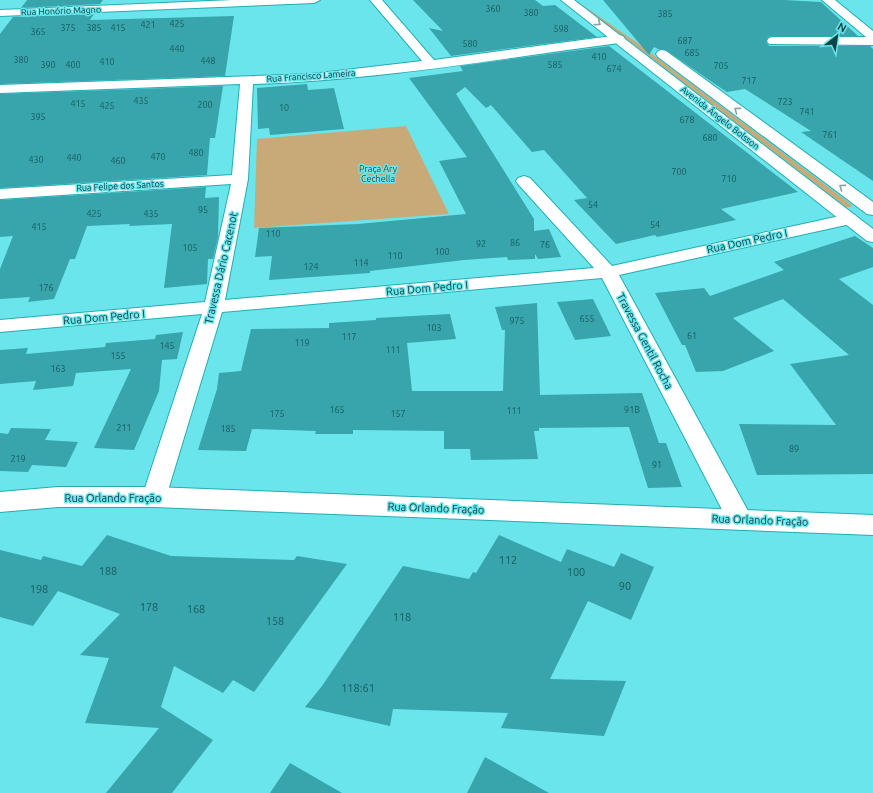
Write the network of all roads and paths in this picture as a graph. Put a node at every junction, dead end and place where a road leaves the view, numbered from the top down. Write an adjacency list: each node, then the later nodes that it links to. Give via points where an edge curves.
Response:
1 (314, 0): 5 (street, Rua Honório Magno)
2 (376, 0): 12 (street)
3 (566, 0): 8 (street, Avenida Ângelo Bolsson, one-way to 8)
4 (828, 0): 7 (street)
5 (116, 4): 6 (street, Rua Honório Magno)
6 (0, 13)
7 (873, 37)
8 (619, 39): 12 (street, Rua Francisco Lameira); 20 (street, Avenida Ângelo Bolsson)
9 (773, 41): 10 (street)
10 (873, 41)
11 (650, 45): 18 (street, Avenida Ângelo Bolsson, one-way to 11)
12 (431, 64): 13 (street, Rua Francisco Lameira, via 347,74)
13 (247, 80): 14 (street, Rua Francisco Lameira); 15 (street, Travessa Dário Cacenot)
14 (0, 89)
15 (240, 179): 17 (street, Rua Felipe dos Santos); 23 (street, Travessa Dário Cacenot)
16 (524, 181): 22 (street, Travessa Gentil Rocha)
17 (0, 194)
18 (873, 210)
19 (873, 214): 20 (street, Rua Dom Pedro I)
20 (849, 219): 21 (street, Avenida Ângelo Bolsson); 22 (street, Rua Dom Pedro I)
21 (873, 236)
22 (608, 272): 23 (street, Rua Dom Pedro I); 27 (street, Travessa Gentil Rocha)
23 (214, 307): 24 (street, Rua Dom Pedro I); 25 (street, Travessa Dário Cacenot)
24 (0, 326)
25 (154, 497): 26 (street, Rua Orlando Fração, via 108,496); 27 (street, Rua Orlando Fração)
26 (0, 502)
27 (740, 520): 28 (street, Rua Orlando Fração)
28 (873, 525)

